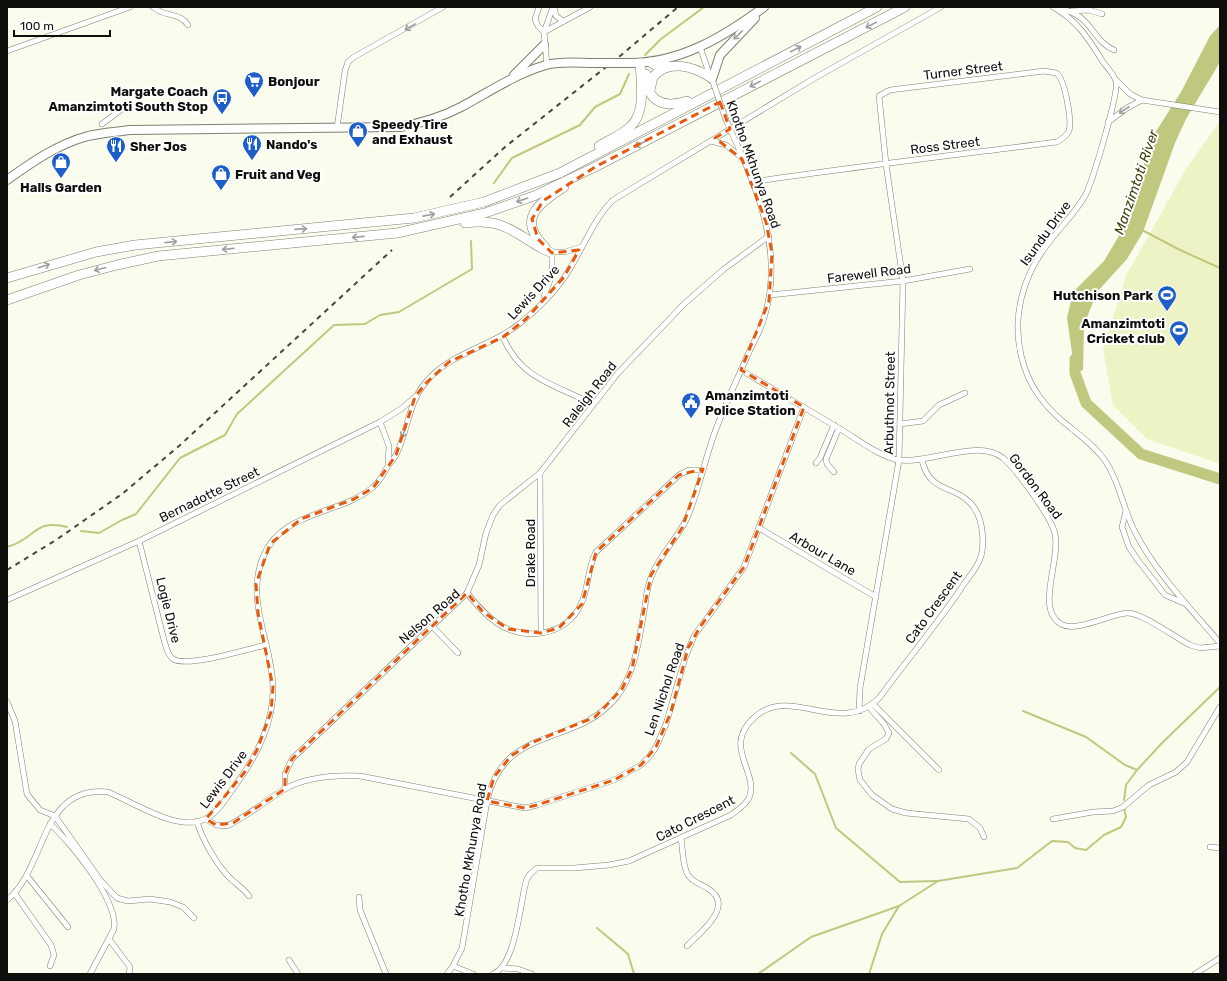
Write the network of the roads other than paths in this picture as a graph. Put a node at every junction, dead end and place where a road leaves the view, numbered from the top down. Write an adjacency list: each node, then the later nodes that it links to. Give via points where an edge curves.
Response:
1 (130, 7): 20 (street)
2 (153, 7): 15 (street, via 162,13 180,17)
3 (443, 7): 36 (street, one-way to 36, via 348,62)
4 (539, 7): 16 (street, via 535,19)
5 (553, 7): 14 (street, via 556,16); 16 (street)
6 (590, 7): 14 (street)
7 (764, 7): 18 (main road); 25 (main road, one-way to 25, via 724,50 717,61)
8 (877, 7): 30 (highway, one-way to 8)
9 (905, 7): 41 (highway, one-way to 41)
10 (941, 7): 37 (street)
11 (1054, 8): 12 (street); 26 (street, via 1073,20 1083,31)
12 (1070, 11): 13 (street, via 1089,10); 19 (street, via 1090,25 1100,40)
13 (1102, 14)
14 (563, 21): 16 (street)
15 (188, 25)
16 (544, 32): 17 (street)
17 (544, 45): 22 (street); 27 (main road)
18 (700, 47): 21 (main road, via 672,58); 25 (street, Khotho Mkhunya Road)
19 (1114, 50)
20 (7, 51)
21 (645, 63): 22 (main road, bridge); 23 (highway); 28 (highway, via 646,84); 44 (highway, via 640,104 633,124)
22 (546, 65): 27 (main road)
23 (666, 66): 25 (highway, via 686,66 699,70); 28 (highway, via 653,77)
24 (1050, 71): 29 (street, Turner Street, via 890,90); 40 (street, Ross Street, via 1059,74 1064,85 1069,129 1061,140)
25 (712, 79): 37 (street, Khotho Mkhunya Road, bridge)
26 (1116, 80): 31 (street, via 1130,94); 34 (street, Isundu Drive)
27 (507, 81): 36 (main road, via 460,107 424,122 400,127)
28 (651, 93): 30 (highway, via 659,102 669,105)
29 (880, 94): 40 (street, Arbuthnot Street)
30 (704, 96): 44 (highway, via 599,153)
31 (1142, 100): 33 (street); 34 (street, one-way to 34)
32 (122, 109): 35 (street)
33 (1220, 112)
34 (1108, 122): 71 (street, Isundu Drive, via 1086,194 1042,251 1030,271 1021,298 1018,327 1021,356 1034,391 1046,407 1093,446 1106,461 1117,483)
35 (102, 124)
36 (337, 128): 42 (main road, via 130,130 102,133 60,147 36,159)
37 (730, 129): 38 (street, Lewis Drive); 39 (street, Khotho Mkhunya Road)
38 (710, 141): 39 (street, via 726,145); 47 (street, Lewis Drive, via 613,200 598,218)
39 (742, 159): 43 (street, Khotho Mkhunya Road)
40 (886, 164): 43 (street, Ross Street); 51 (street, Arbuthnot Street)
41 (595, 167): 45 (highway, one-way to 45, via 534,196 485,213); 48 (highway, via 543,200 538,207 532,219 532,226 538,239)
42 (7, 180)
43 (752, 182): 46 (street, Khotho Mkhunya Road)
44 (534, 184): 50 (highway, one-way to 44, via 96,252 135,245 414,218 484,202)
45 (412, 231): 48 (highway, via 478,221 493,222); 53 (highway, one-way to 53, via 158,256 117,264)
46 (769, 236): 52 (street, Khotho Mkhunya Road, via 772,270); 59 (street, Raleigh Road, via 700,289 618,373)
47 (581, 247): 48 (street, via 565,252); 54 (street, Lewis Drive, via 564,277)
48 (551, 252): 54 (street, via 550,285)
49 (970, 269): 51 (street, Farewell Road)
50 (7, 278)
51 (903, 281): 52 (street, Farewell Road); 62 (street, Arbuthnot Street)
52 (770, 295): 56 (street, Khotho Mkhunya Road, via 764,320)
53 (7, 300)
54 (537, 308): 55 (street, Lewis Drive)
55 (503, 337): 58 (street, Lewis Drive, via 449,362 436,371); 59 (street, via 508,348 524,368 537,378)
56 (741, 370): 60 (street); 68 (street, Khotho Mkhunya Road, via 710,444)
57 (965, 393): 62 (street, via 939,405 923,421)
58 (415, 396): 61 (street, Bernadotte Street); 67 (street, Lewis Drive, one-way to 67, via 396,455)
59 (592, 404): 70 (street, Raleigh Road)
60 (804, 407): 63 (street); 72 (street, Len Nichol Road)
61 (380, 422): 67 (street, Lewis Drive, via 389,446); 73 (street, Bernadotte Street)
62 (900, 424): 64 (street, Arbuthnot Street)
63 (836, 427): 64 (street); 66 (street); 69 (street, via 826,459)
64 (899, 460): 65 (street, Gordon Road); 75 (street, Arbuthnot Street)
65 (922, 460): 82 (street, Gordon Road, via 982,451 998,456 1010,466 1053,526 1056,553 1048,605 1052,617 1062,625 1072,627 1116,615 1134,613 1190,645 1200,648); 85 (street, Cato Crescent, via 924,471 931,481 969,501 976,510 981,529 980,559 953,600)
66 (816, 463)
67 (388, 466): 81 (street, Lewis Drive, via 373,488 354,499 301,519 270,544 256,584 258,613)
68 (703, 470): 79 (street, Nelson Road, via 689,470 679,475 603,545 592,560 585,595 579,609 559,628); 90 (street, Khotho Mkhunya Road, via 685,523 651,575 632,669 622,689 595,717 531,743 511,756 494,777)
69 (834, 472)
70 (540, 473): 74 (street, Raleigh Road, via 500,506 493,515 479,565); 79 (street, Drake Road)
71 (1126, 511): 77 (street, Isundu Drive, via 1141,543); 77 (street, Isundu Drive, via 1122,527 1129,547 1165,595)
72 (759, 528): 75 (street, Arbour Lane); 90 (street, Len Nichol Road, via 740,573 694,636 666,724 650,757 614,780 530,807)
73 (139, 541): 76 (street, Bernadotte Street); 81 (street, Logie Drive, via 164,640 173,660 192,662)
74 (466, 593): 78 (street, Nelson Road); 79 (street, Nelson Road, via 483,612 508,629)
75 (876, 597): 87 (street, Arbuthnot Street, via 860,688)
76 (7, 600)
77 (1186, 604): 80 (street, Isundu Drive)
78 (432, 626): 83 (street); 89 (street, Nelson Road, via 292,760 285,774)
79 (541, 633)
80 (1220, 643)
81 (266, 645): 92 (street, Lewis Drive, via 273,687 271,712 265,732 244,773 217,810)
82 (1220, 646)
83 (458, 654)
84 (7, 702): 91 (street, via 15,721 28,794 40,810)
85 (871, 705): 87 (street, Cato Crescent); 88 (street); 96 (street, via 889,733 886,738 869,749 859,764 860,780 872,795 892,809 906,813 969,819 980,828)
86 (1220, 707): 93 (street, via 1187,762 1176,772 1149,785 1123,807 1113,811)
87 (859, 711): 97 (street, Cato Crescent, via 849,714 830,713 784,705 772,707 757,715 744,728 740,743 750,783 748,799 731,815)
88 (939, 770)
89 (285, 789): 90 (street, Len Nichol Road, via 308,781 350,776); 92 (street, Len Nichol Road, via 227,826 216,825)
90 (487, 801): 112 (street, Khotho Mkhunya Road, via 467,927 462,948)
91 (54, 816): 94 (street, Lewis Drive, via 75,797 99,791 125,798 172,820); 95 (street, Lewis Drive); 105 (street, via 101,881 117,898 128,901 150,899 170,902 183,907)
92 (206, 819): 94 (street, Lewis Drive)
93 (1052, 819)
94 (197, 821): 102 (street, via 202,838 223,869)
95 (50, 824): 100 (street, Lewis Drive); 107 (street, via 69,842 104,893 115,922)
96 (984, 837)
97 (681, 838): 108 (street, via 688,876 716,895 719,907 708,926); 113 (street, Cato Crescent, via 629,861 574,868 537,868 526,881 517,928)
98 (1210, 847): 99 (street)
99 (1220, 848)
100 (27, 876): 101 (street, Lewis Drive); 106 (street)
101 (15, 894): 104 (street, Lewis Drive); 111 (street, via 51,945 54,955)
102 (249, 896)
103 (359, 897): 117 (street, via 360,910)
104 (7, 900)
105 (194, 918)
106 (68, 927)
107 (109, 940): 114 (street); 115 (street, via 130,967)
108 (687, 946)
109 (1220, 958): 122 (street)
110 (289, 960): 116 (street)
111 (50, 966)
112 (453, 966): 118 (street, Khotho Mkhunya Road); 119 (street)
113 (502, 968): 120 (street); 121 (street, via 518,969)
114 (90, 974)
115 (128, 974)
116 (298, 974)
117 (386, 974)
118 (447, 974)
119 (473, 974)
120 (493, 974)
121 (532, 974)
122 (1195, 974)

